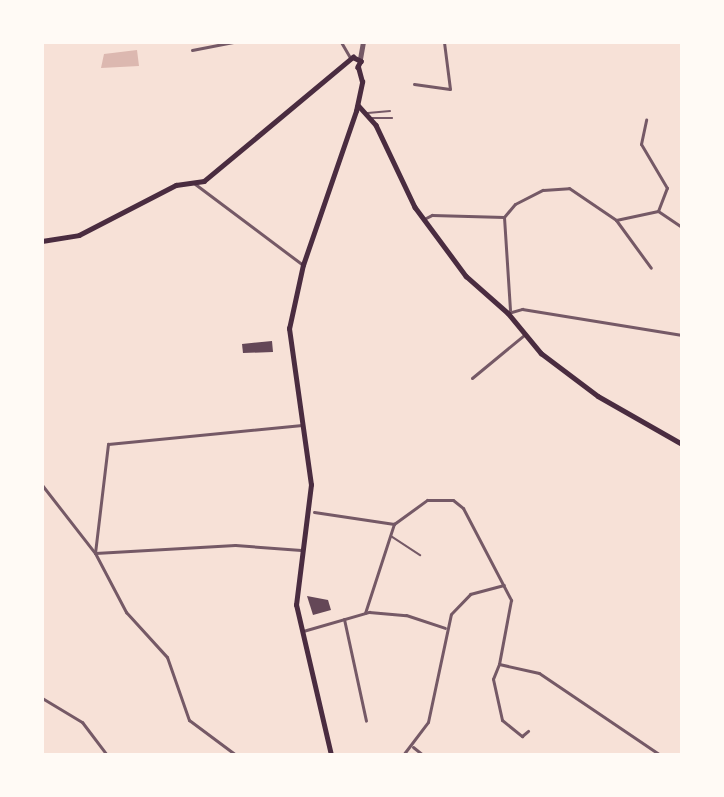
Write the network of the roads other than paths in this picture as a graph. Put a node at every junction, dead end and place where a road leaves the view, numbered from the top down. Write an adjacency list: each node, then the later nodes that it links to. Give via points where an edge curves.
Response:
1 (232, 42): 5 (street)
2 (341, 42): 8 (street)
3 (363, 42): 7 (street)
4 (444, 42): 10 (street, via 450,89)
5 (212, 44): 6 (street)
6 (192, 50)
7 (360, 59): 8 (main road); 9 (main road)
8 (351, 61): 9 (main road); 16 (main road)
9 (358, 67): 11 (main road)
10 (414, 84)
11 (358, 105): 13 (main road); 23 (main road)
12 (390, 111): 13 (lane)
13 (370, 115): 14 (lane); 19 (main road)
14 (392, 118)
15 (646, 120): 17 (street, via 641,144 667,189)
16 (195, 184): 22 (main road, via 176,185 79,235); 23 (street)
17 (658, 211): 20 (street); 21 (street)
18 (504, 217): 19 (street, via 432,215); 20 (street, via 515,204 543,190 568,188); 25 (street, via 514,301)
19 (424, 219): 25 (main road, via 458,267)
20 (616, 219): 24 (street)
21 (682, 226)
22 (42, 241)
23 (303, 265): 29 (main road, via 289,313)
24 (651, 268)
25 (508, 313): 26 (main road); 27 (street, via 522,309)
26 (524, 335): 30 (street); 32 (main road, via 598,396)
27 (682, 335)
28 (298, 345): 29 (lane)
29 (291, 348): 31 (main road)
30 (472, 378)
31 (302, 425): 37 (main road, via 311,485); 38 (street, via 108,444)
32 (682, 444)
33 (42, 485): 38 (street)
34 (314, 512): 35 (street)
35 (394, 524): 36 (street); 40 (street, via 427,500 453,500 464,508)
36 (390, 536): 39 (lane); 41 (street)
37 (301, 550): 38 (street, via 235,546); 44 (main road, via 295,595)
38 (95, 553): 51 (street, via 126,612 167,657 189,720)
39 (420, 555)
40 (504, 585): 43 (street, via 465,598); 45 (street, via 512,612)
41 (365, 613): 42 (street); 43 (street, via 406,615)
42 (344, 619): 44 (street); 47 (street)
43 (445, 628): 49 (street, via 434,705)
44 (303, 630): 52 (main road)
45 (499, 664): 48 (street, via 494,679 502,720 522,736); 55 (street, via 539,673)
46 (42, 698): 50 (street, via 82,722)
47 (366, 721)
48 (528, 731)
49 (413, 747): 53 (street); 54 (street)
50 (107, 755)
51 (236, 755)
52 (331, 755)
53 (403, 755)
54 (423, 755)
55 (660, 755)

